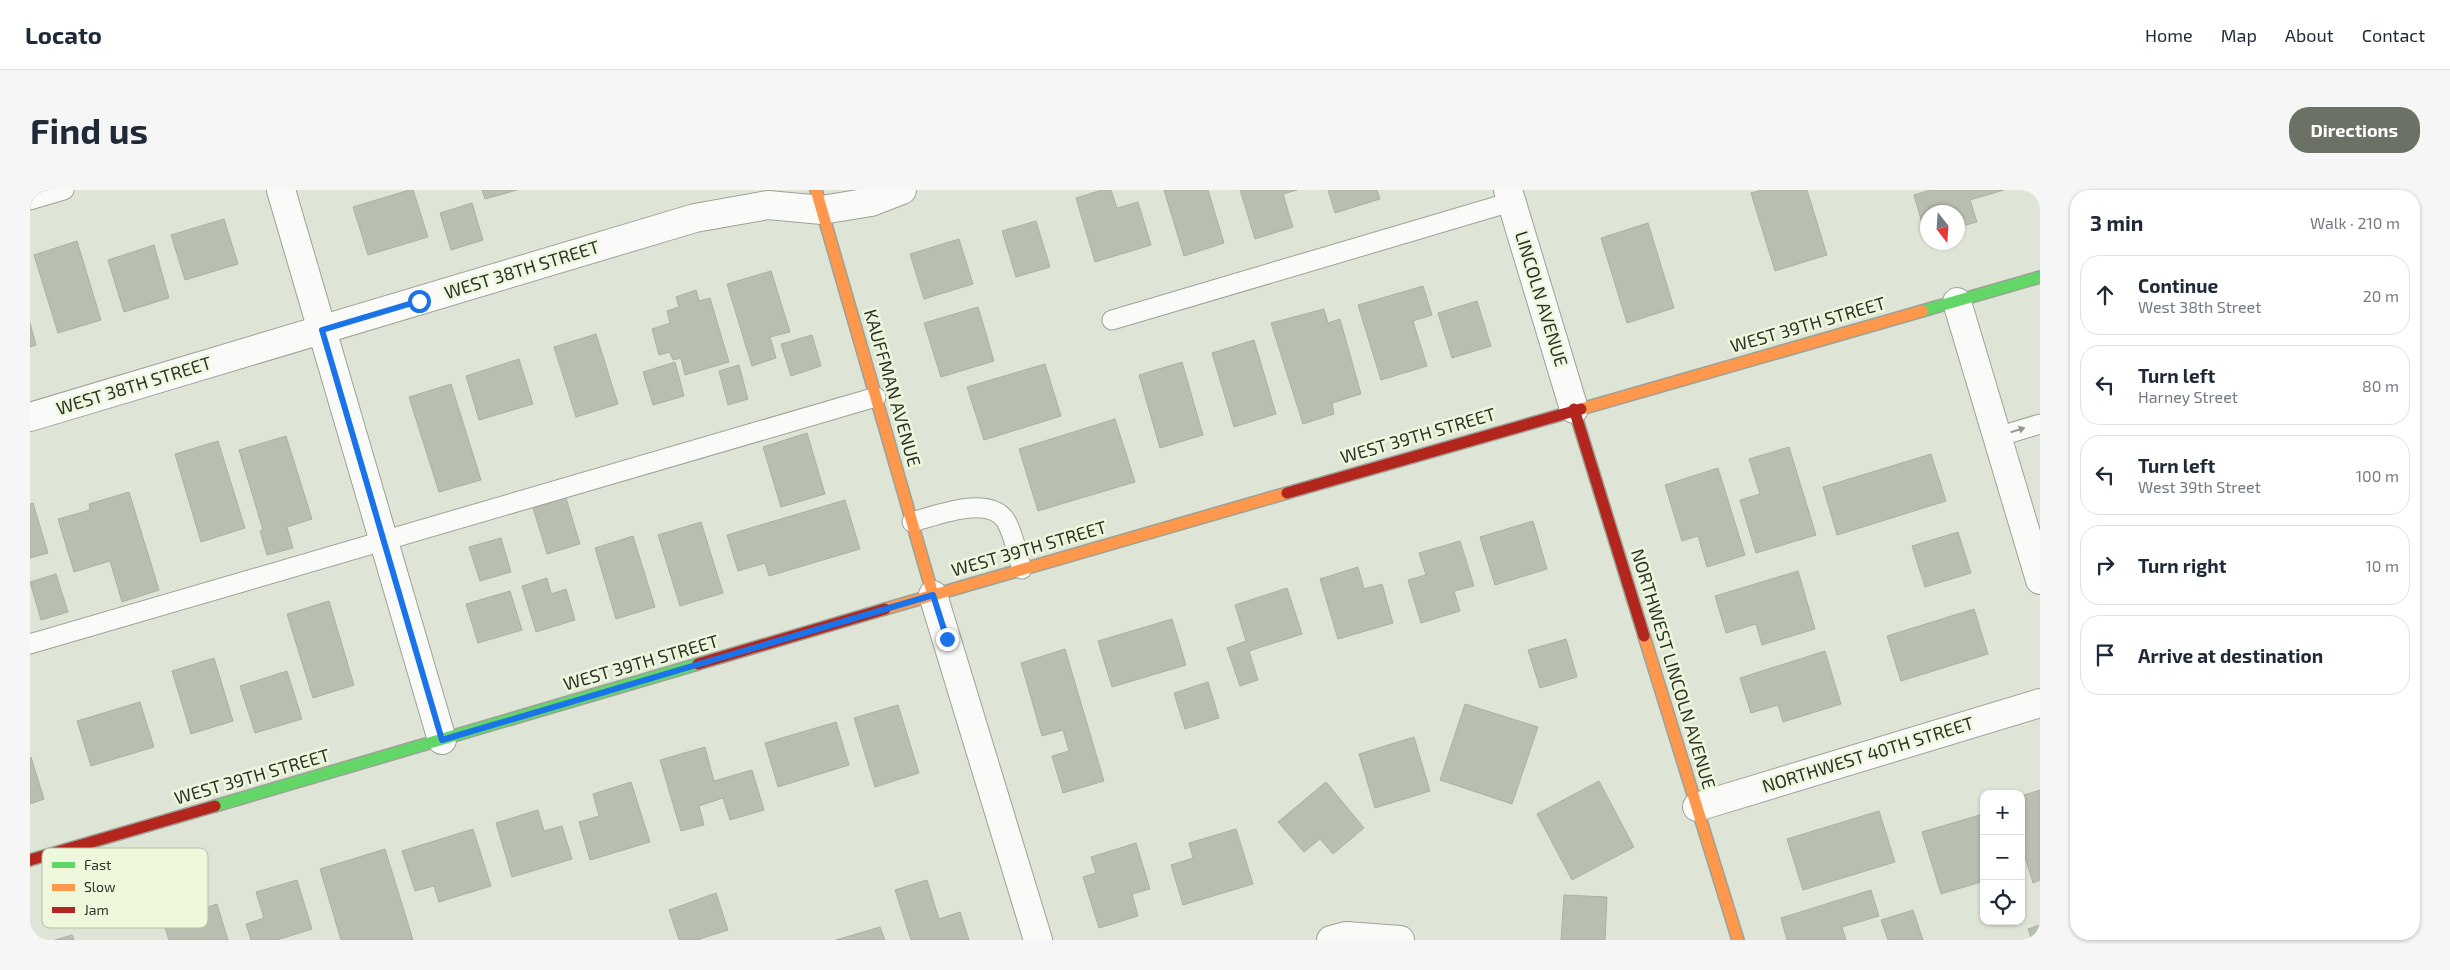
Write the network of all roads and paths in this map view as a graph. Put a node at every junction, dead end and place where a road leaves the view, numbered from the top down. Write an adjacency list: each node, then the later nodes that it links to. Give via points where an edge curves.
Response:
1 (64, 190): 5 (lane)
2 (281, 190): 10 (street)
3 (902, 190): 6 (street, WEST 38TH STREET, via 871,202)
4 (1509, 196): 9 (lane); 12 (street, LINCOLN AVENUE)
5 (30, 200)
6 (819, 200): 10 (street, WEST 38TH STREET, via 695,218); 11 (street, KAUFFMAN AVENUE)
7 (2040, 277): 8 (street, WEST 39TH STREET)
8 (1957, 302): 12 (street, WEST 39TH STREET); 15 (street)
9 (1112, 320)
10 (322, 330): 13 (street, WEST 38TH STREET); 17 (street)
11 (876, 397): 16 (street, KAUFFMAN AVENUE); 17 (lane)
12 (1574, 409): 18 (street, WEST 39TH STREET); 24 (street, NORTHWEST LINCOLN AVENUE)
13 (30, 417)
14 (2040, 424): 15 (lane, one-way to 14)
15 (1997, 437): 19 (street)
16 (912, 522): 18 (lane, via 972,507 991,509 1006,520); 20 (street, KAUFFMAN AVENUE)
17 (384, 541): 21 (lane); 23 (street)
18 (1022, 569): 20 (street, WEST 39TH STREET)
19 (2040, 580)
20 (933, 595): 23 (street, WEST 39TH STREET); 26 (street)
21 (30, 644)
22 (2040, 703): 24 (street, NORTHWEST 40TH STREET)
23 (442, 740): 25 (street, WEST 39TH STREET)
24 (1697, 807): 29 (street, NORTHWEST LINCOLN AVENUE)
25 (71, 848)
26 (1038, 940)
27 (1331, 940): 28 (street, via 1346,936)
28 (1400, 940)
29 (1738, 940)

